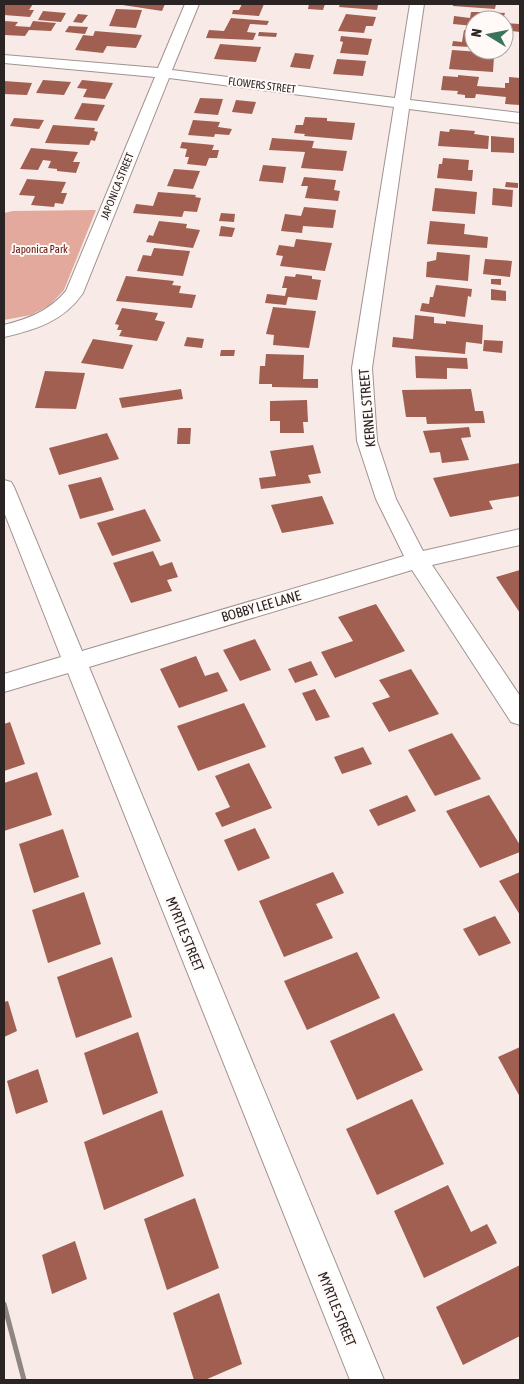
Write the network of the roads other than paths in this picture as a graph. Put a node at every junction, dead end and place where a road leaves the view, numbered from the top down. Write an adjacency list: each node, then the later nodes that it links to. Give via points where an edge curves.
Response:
1 (192, 4): 4 (street, JAPONICA STREET)
2 (417, 4): 5 (street, KERNEL STREET)
3 (4, 59): 4 (street, FLOWERS STREET)
4 (162, 73): 5 (street, FLOWERS STREET); 7 (street, JAPONICA STREET, via 74,293 62,308 43,319)
5 (401, 103): 6 (street, FLOWERS STREET); 10 (street, KERNEL STREET, via 362,368 367,441 386,499)
6 (520, 118)
7 (4, 331)
8 (4, 487): 11 (street, MYRTLE STREET)
9 (520, 537): 10 (street, BOBBY LEE LANE)
10 (417, 560): 11 (street, BOBBY LEE LANE); 13 (street, KERNEL STREET)
11 (74, 661): 12 (street, BOBBY LEE LANE); 14 (street, MYRTLE STREET)
12 (4, 683)
13 (520, 715)
14 (366, 1380)

